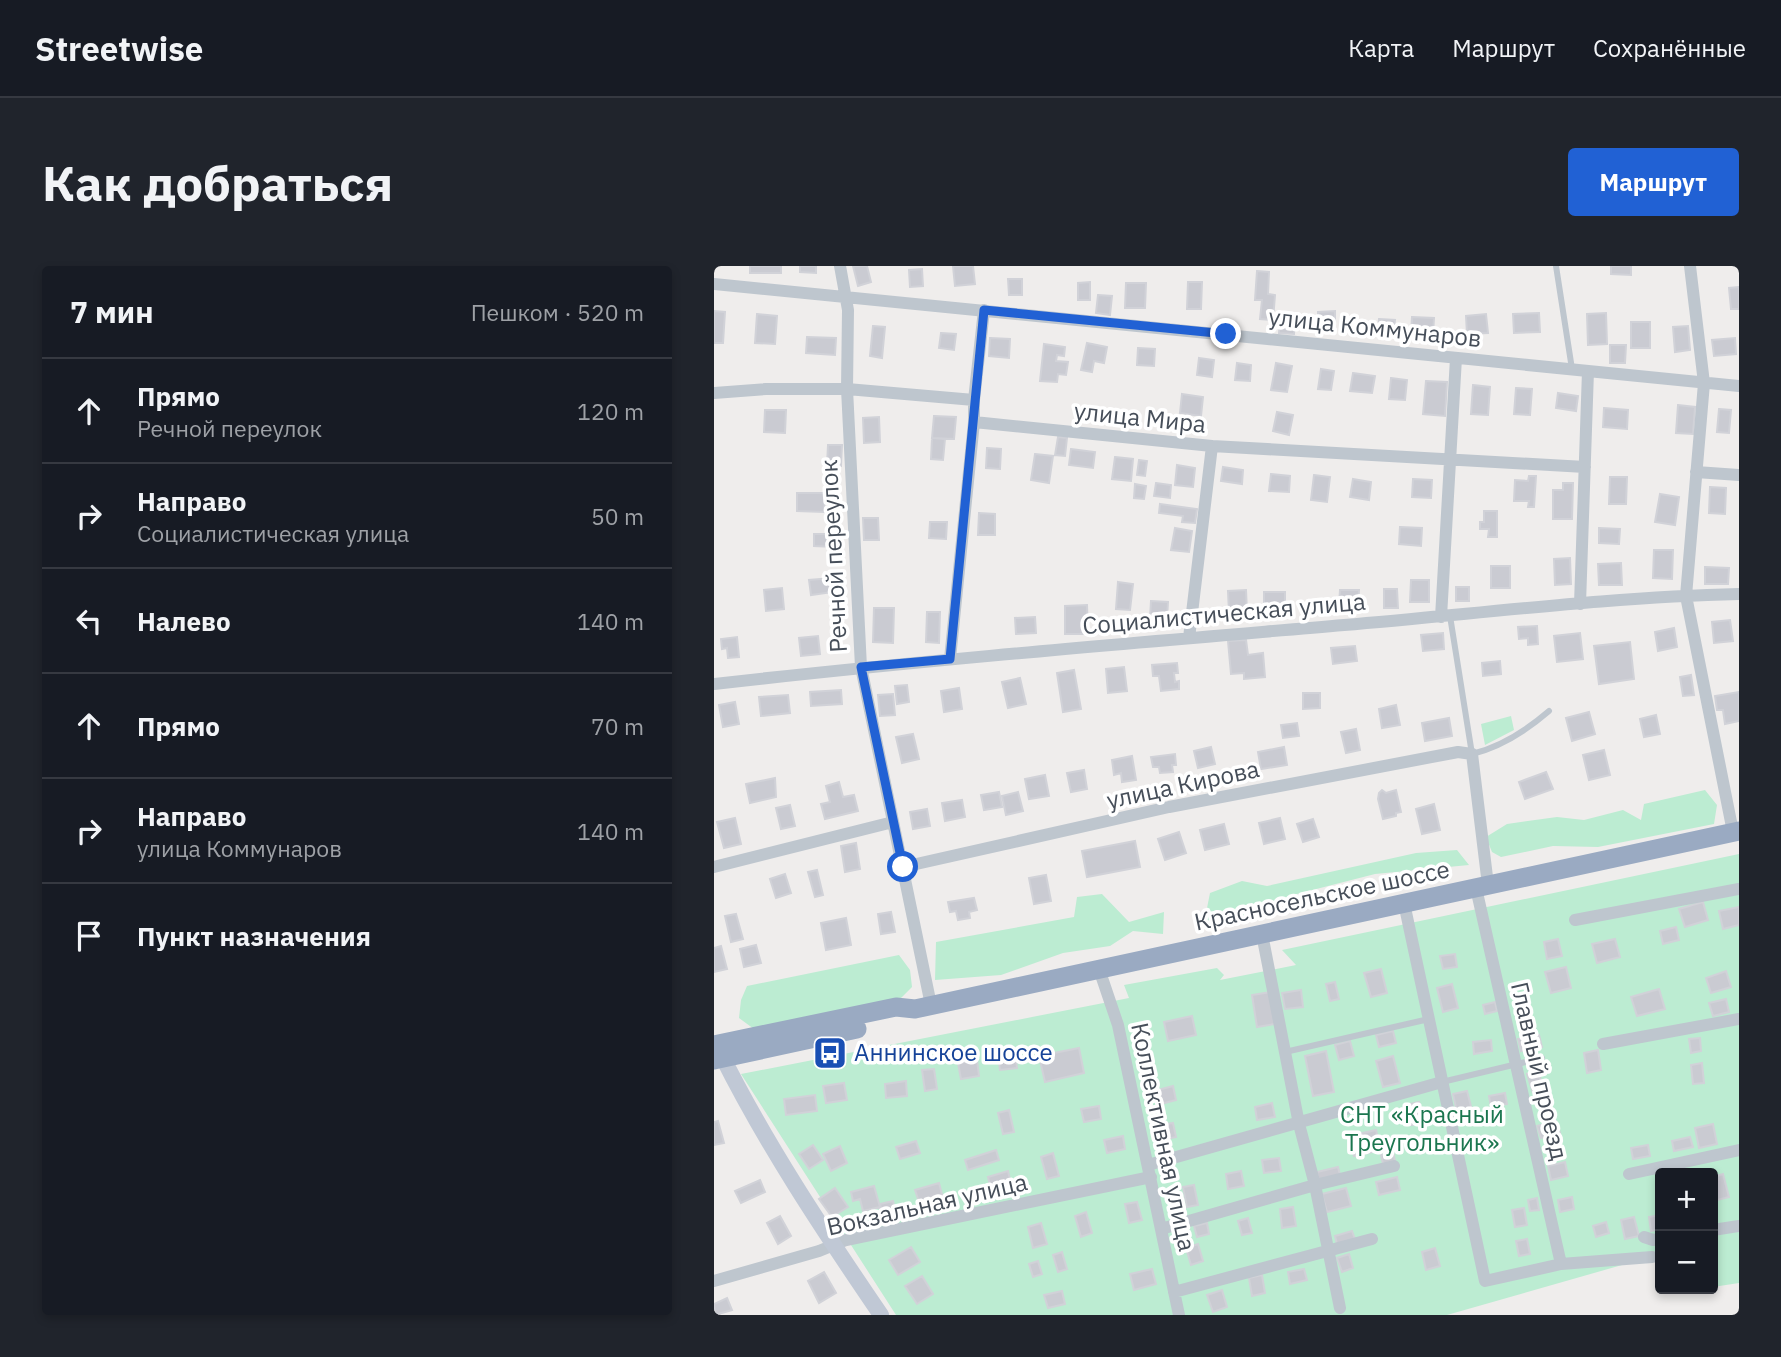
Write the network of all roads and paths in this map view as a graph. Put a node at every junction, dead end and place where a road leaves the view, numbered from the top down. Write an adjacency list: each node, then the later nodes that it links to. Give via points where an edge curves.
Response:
1 (839, 266): 5 (street, Речной переулок)
2 (1556, 266): 8 (lane)
3 (1690, 266): 10 (street)
4 (714, 284): 5 (street, улица Коммунаров)
5 (845, 296): 6 (street, улица Коммунаров); 12 (street, Речной переулок)
6 (984, 310): 7 (street, улица Коммунаров); 14 (street)
7 (1456, 358): 8 (street, улица Коммунаров); 17 (street)
8 (1573, 369): 9 (street, улица Коммунаров)
9 (1588, 371): 10 (street, улица Коммунаров); 18 (street)
10 (1704, 383): 11 (street, улица Коммунаров); 19 (street)
11 (1739, 386)
12 (847, 389): 13 (street); 14 (street); 27 (street, Речной переулок)
13 (714, 393)
14 (974, 400): 15 (street)
15 (974, 422): 16 (street, улица Мира); 26 (street)
16 (1212, 446): 17 (street, улица Мира); 25 (street)
17 (1450, 460): 18 (street, улица Мира); 24 (street)
18 (1585, 467): 23 (street)
19 (1696, 472): 20 (street); 22 (street)
20 (1739, 475)
21 (1739, 594): 22 (street, Социалистическая улица)
22 (1686, 596): 23 (street, Социалистическая улица); 32 (street)
23 (1580, 604): 24 (street, Социалистическая улица)
24 (1446, 616): 25 (street, Социалистическая улица); 30 (lane)
25 (1189, 638): 26 (street, Социалистическая улица)
26 (950, 659): 27 (street, Социалистическая улица)
27 (861, 667): 28 (street, Социалистическая улица); 31 (street, Речной переулок)
28 (714, 684)
29 (1549, 710): 30 (lane, via 1533,725)
30 (1472, 754): 34 (street, улица Кирова, via 1458,752 1169,807); 35 (street, Главный проезд)
31 (893, 822): 33 (street); 34 (street, Речной переулок)
32 (1736, 832): 35 (highway, Красносельское шоссе)
33 (714, 867)
34 (903, 867): 41 (street, Речной переулок)
35 (1482, 886): 37 (highway, Красносельское шоссе); 48 (street, Главный проезд)
36 (1739, 889): 38 (street)
37 (1404, 903): 39 (highway, Красносельское шоссе); 42 (street)
38 (1575, 920)
39 (1262, 934): 40 (highway, Красносельское шоссе); 46 (street)
40 (1099, 969): 41 (highway, Красносельское шоссе); 53 (street, Коллективная улица, via 1118,1025)
41 (923, 1007): 45 (highway, Красносельское шоссе, via 895,1007)
42 (1429, 1019): 46 (lane); 49 (street)
43 (1739, 1019): 44 (street)
44 (1603, 1044)
45 (717, 1052): 62 (main road)
46 (1285, 1052): 50 (street)
47 (1542, 1058): 48 (lane)
48 (1517, 1064): 49 (lane); 65 (street, Главный проезд)
49 (1442, 1083): 50 (street, Вокзальная улица); 65 (street, via 1485,1281)
50 (1299, 1124): 53 (street, Вокзальная улица); 55 (street)
51 (1739, 1150): 54 (street)
52 (1394, 1166): 55 (street)
53 (1149, 1171): 57 (street, Коллективная улица); 62 (street, Вокзальная улица)
54 (1629, 1174)
55 (1315, 1185): 57 (street); 63 (street)
56 (1739, 1226): 58 (street)
57 (1161, 1229): 67 (street, Коллективная улица)
58 (1718, 1229)
59 (1644, 1237): 61 (street)
60 (1372, 1239): 63 (street)
61 (1655, 1240)
62 (833, 1245): 66 (street, Вокзальная улица); 69 (main road)
63 (1327, 1250): 67 (street); 68 (street)
64 (1652, 1257): 65 (street)
65 (1561, 1264)
66 (714, 1281)
67 (1174, 1292): 70 (street, Коллективная улица)
68 (1340, 1308)
69 (881, 1315)
70 (1179, 1315)

